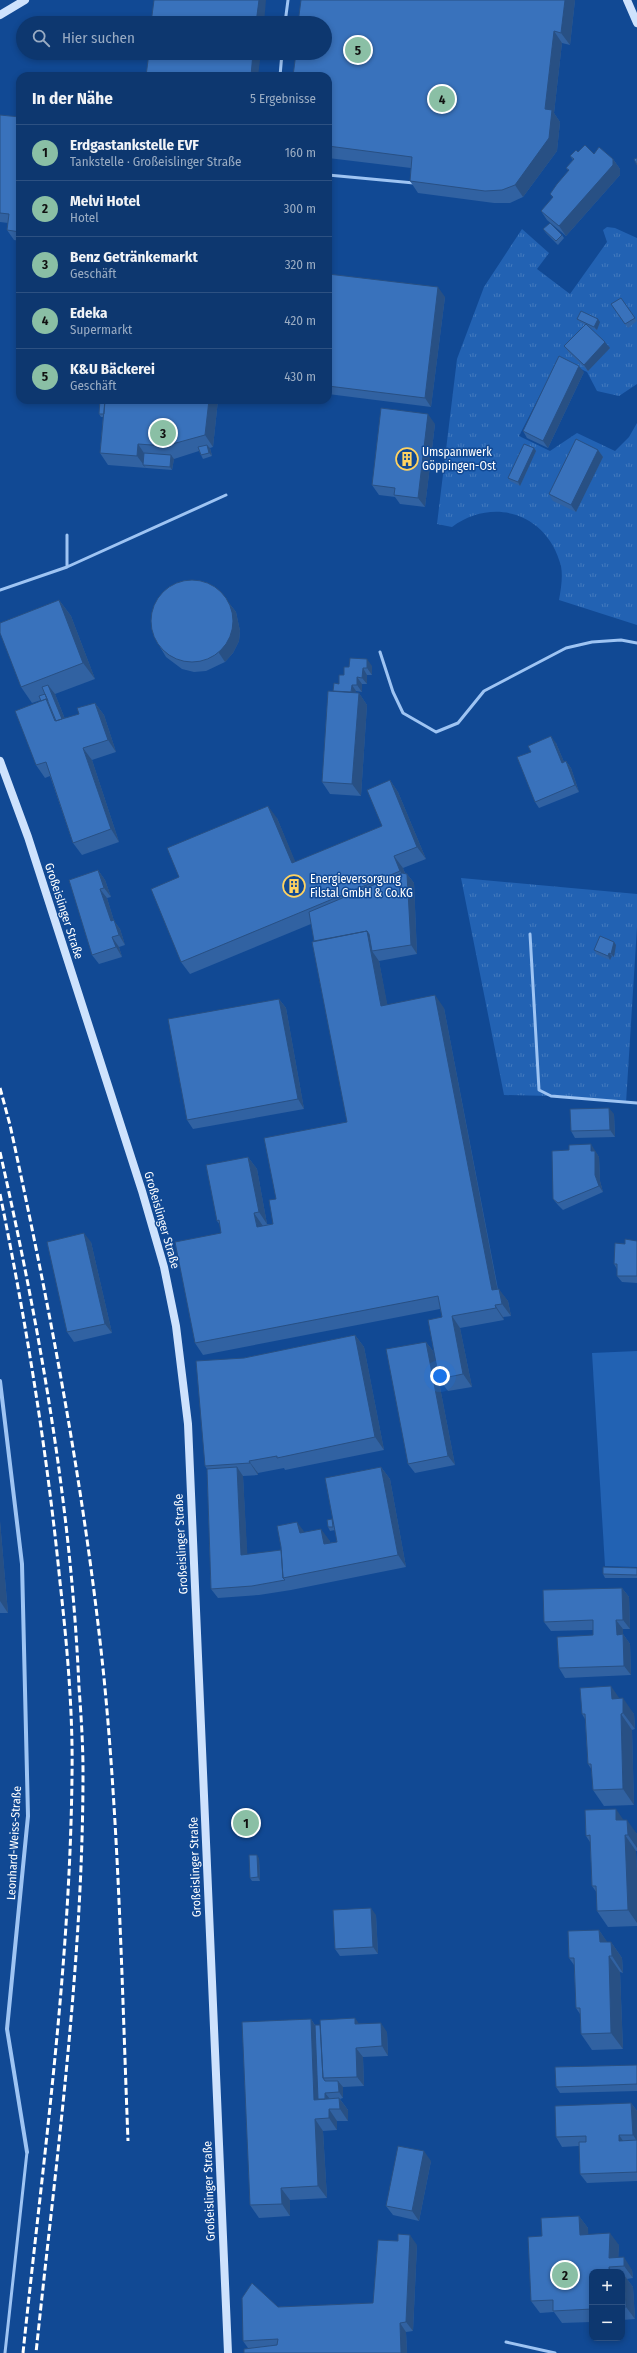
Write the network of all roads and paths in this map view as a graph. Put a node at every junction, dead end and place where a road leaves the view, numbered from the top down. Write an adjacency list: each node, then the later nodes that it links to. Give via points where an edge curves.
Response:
1 (25, 0): 4 (main road)
2 (288, 0): 5 (lane)
3 (627, 0): 6 (main road)
4 (0, 14)
5 (287, 16)
6 (637, 23)
7 (281, 60): 8 (lane)
8 (280, 72)
9 (332, 175): 10 (lane)
10 (417, 183)
11 (226, 495): 13 (lane)
12 (67, 535): 13 (lane)
13 (67, 567): 14 (lane)
14 (0, 590)
15 (637, 643): 16 (lane, via 621,640 592,642 566,648 484,691 458,723 436,732 403,713)
16 (380, 652)
17 (0, 761): 24 (main road, Großeislinger Straße, via 28,837 142,1191 164,1267 183,1371 188,1424)
18 (530, 934): 19 (lane, via 539,1090 551,1096)
19 (637, 1103)
20 (0, 1381): 21 (street, Leonhard-Weiss-Straße, via 22,1564 28,1816 7,2029)
21 (27, 2152): 23 (lane, Leonhard-Weiss-Straße)
22 (506, 2342): 25 (lane)
23 (6, 2353)
24 (228, 2353)
25 (556, 2353)

